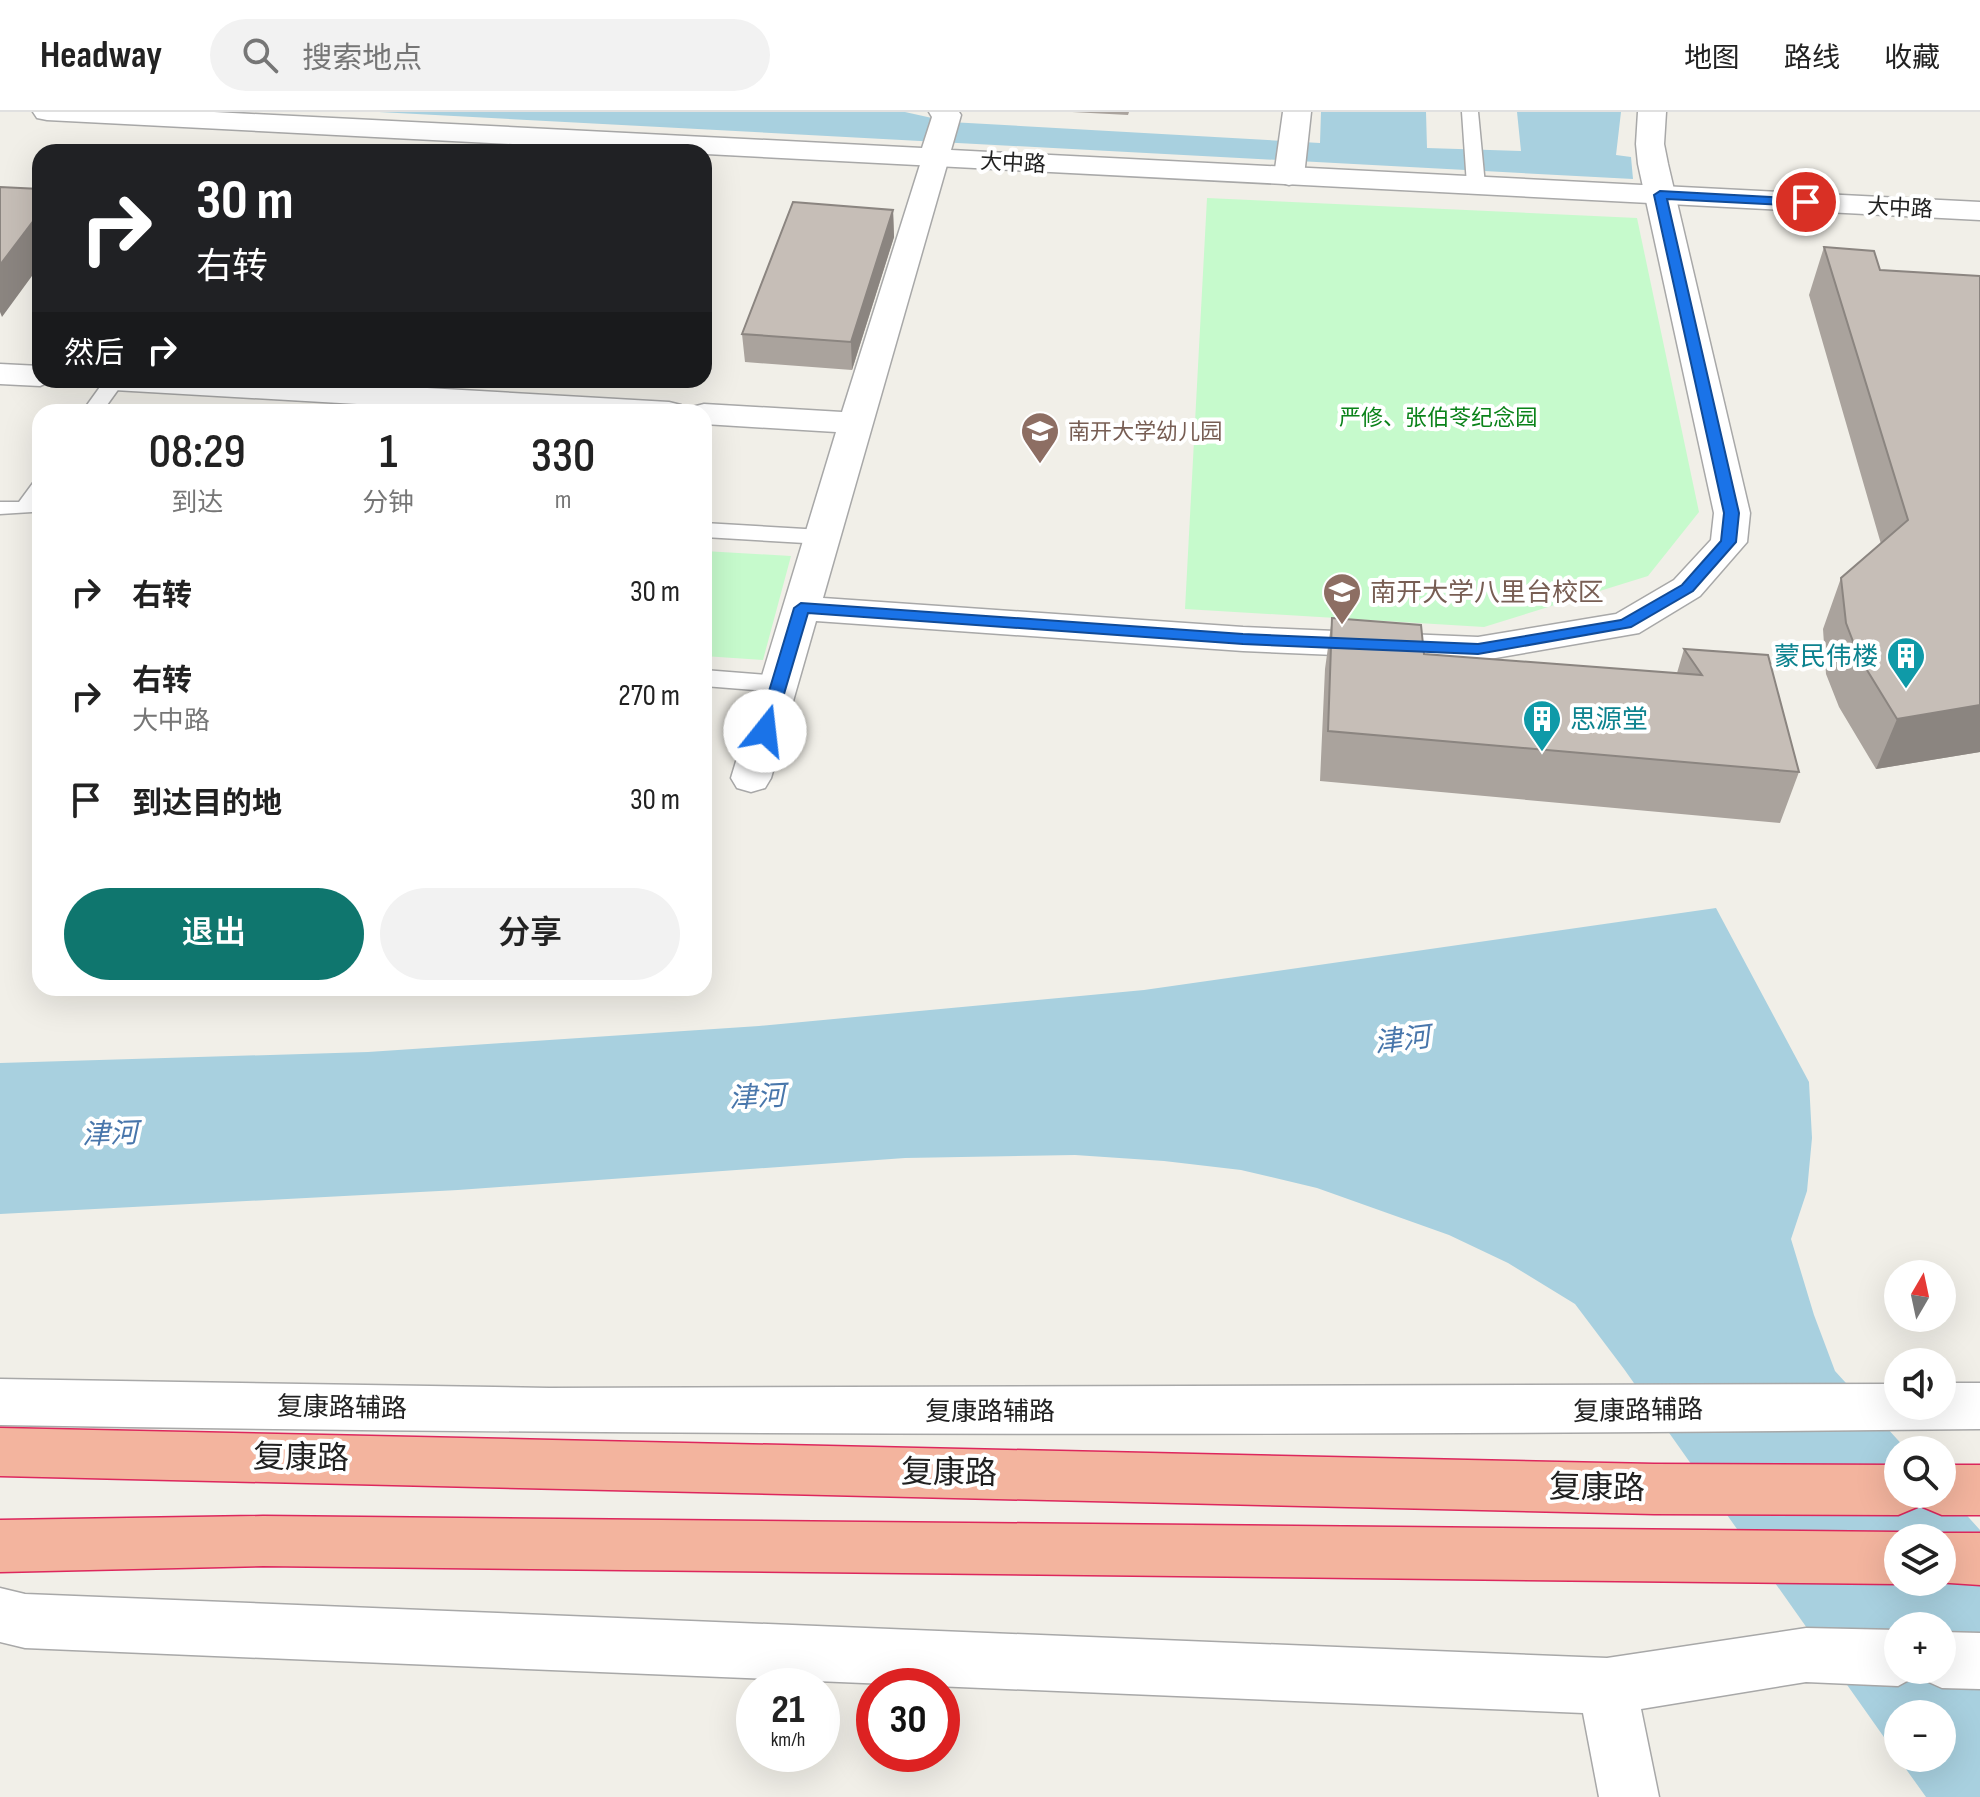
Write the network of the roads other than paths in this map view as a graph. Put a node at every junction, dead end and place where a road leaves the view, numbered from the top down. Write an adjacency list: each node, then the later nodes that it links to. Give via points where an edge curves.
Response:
1 (47, 112): 4 (street, 大中路)
2 (1470, 112): 8 (lane)
3 (1652, 112): 9 (street, via 1650,144)
4 (80, 113): 7 (street, 大中路)
5 (945, 114): 7 (street)
6 (1292, 147): 7 (street, 大中路); 8 (street, 大中路)
7 (936, 152): 16 (street)
8 (1476, 181): 9 (street, 大中路)
9 (1660, 195): 10 (street, 大中路); 21 (street, via 1732,513 1729,542 1687,588 1626,624 1478,649 1243,639)
10 (1980, 211)
11 (0, 374): 12 (street)
12 (32, 376)
13 (253, 388): 14 (street)
14 (530, 404)
15 (712, 414): 16 (street)
16 (856, 423): 20 (street)
17 (32, 498): 18 (lane, via 25,508)
18 (0, 508)
19 (712, 530): 20 (lane)
20 (822, 537): 21 (street)
21 (801, 608): 23 (street)
22 (712, 679): 23 (lane)
23 (779, 684): 24 (street)
24 (751, 778)
25 (0, 1402): 26 (street, 复康路辅路, via 549,1411)
26 (1884, 1406)
27 (1956, 1406): 28 (street, 复康路辅路)
28 (1980, 1406)
29 (0, 1452): 30 (highway, 复康路)
30 (1884, 1490)
31 (1956, 1490): 32 (highway)
32 (1980, 1490)
33 (0, 1546): 34 (highway, via 263,1541)
34 (1884, 1558)
35 (1956, 1559): 36 (highway)
36 (1980, 1559)
37 (0, 1615): 41 (street, via 41,1622)
38 (1884, 1658): 41 (street, via 1806,1655)
39 (1956, 1660): 40 (street)
40 (1980, 1661)
41 (1607, 1686): 42 (street)
42 (1629, 1797)

